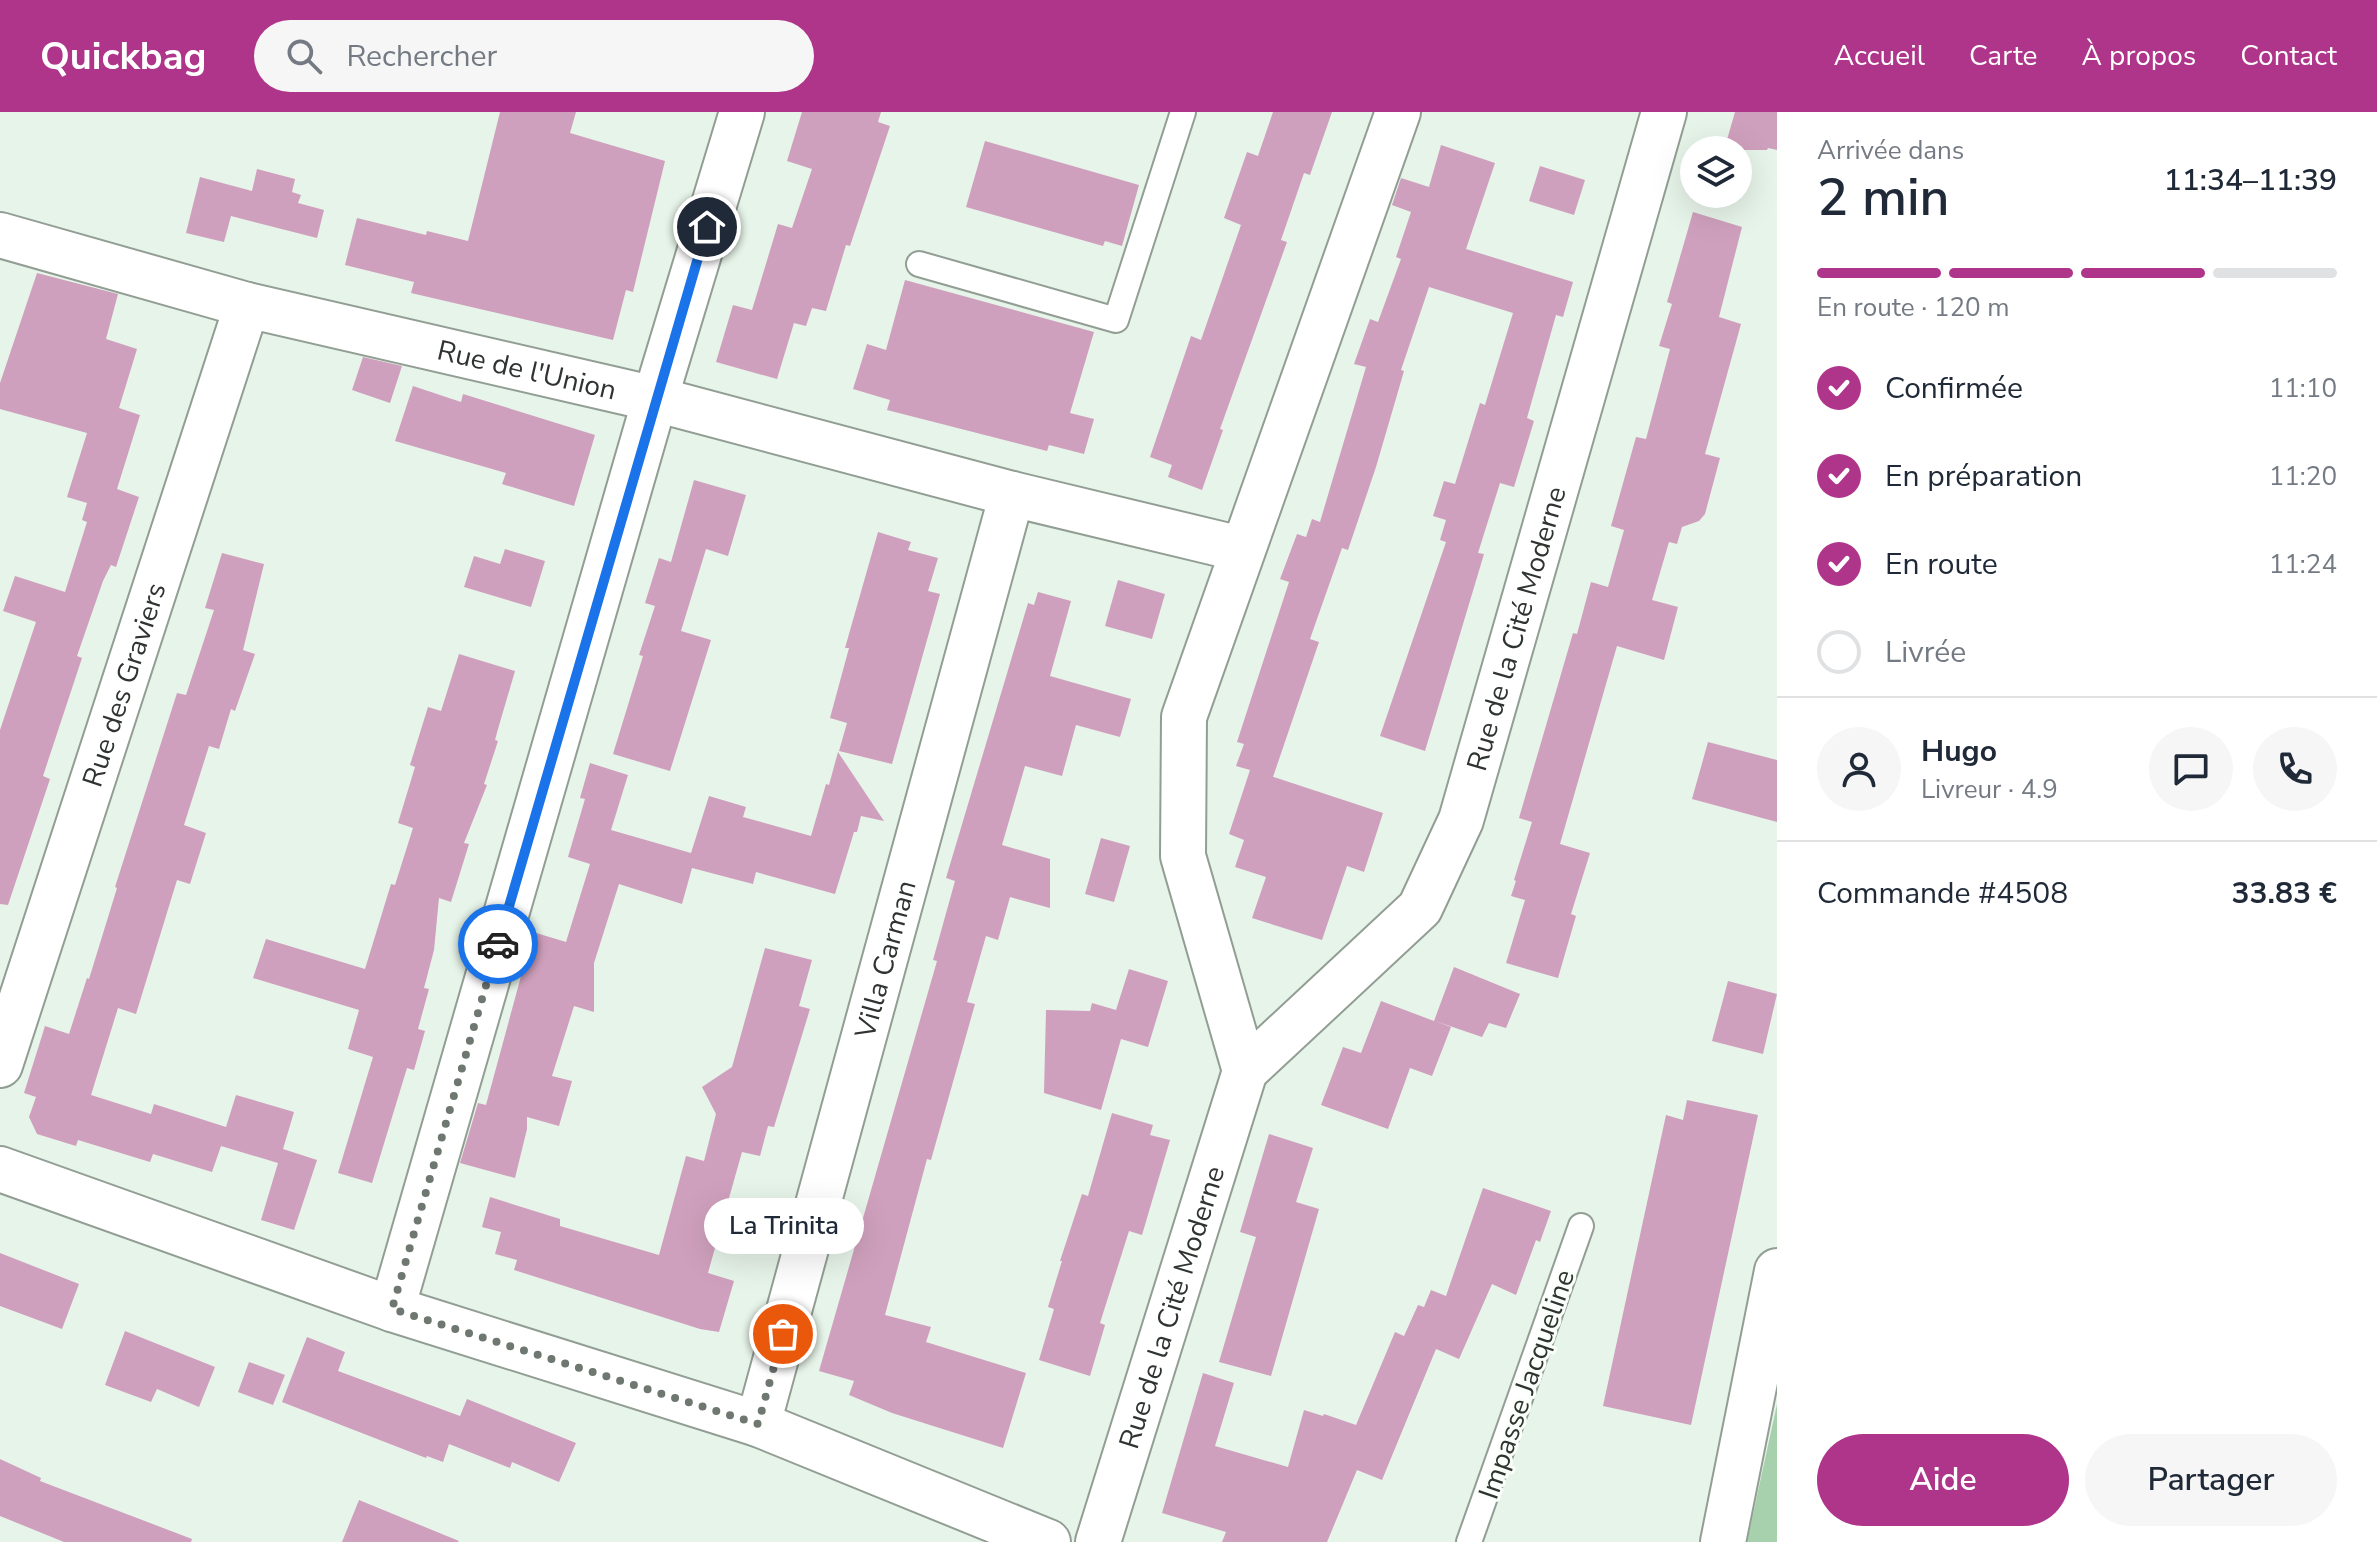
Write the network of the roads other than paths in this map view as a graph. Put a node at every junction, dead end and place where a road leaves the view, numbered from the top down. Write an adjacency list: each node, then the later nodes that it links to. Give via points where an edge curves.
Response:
1 (742, 112): 8 (street)
2 (1183, 112): 6 (lane, via 1116,320)
3 (1398, 112): 10 (street)
4 (1664, 112): 12 (street, Rue de la Cité Moderne, via 1461,820 1420,908)
5 (0, 235): 7 (street, Rue de l'Union)
6 (919, 264)
7 (247, 305): 8 (street, Rue de l'Union); 11 (street, Rue des Graviers)
8 (655, 399): 9 (street, Rue de l'Union); 16 (street)
9 (1012, 494): 10 (street, Rue de l'Union); 17 (street, Villa Carman)
10 (1241, 549): 12 (street, via 1184,717 1183,856)
11 (0, 1065)
12 (1245, 1071): 19 (street, Rue de la Cité Moderne)
13 (0, 1169): 16 (street)
14 (1581, 1226): 20 (lane, Impasse Jacqueline)
15 (1777, 1271): 21 (street)
16 (392, 1309): 17 (street)
17 (758, 1424): 18 (street)
18 (1048, 1542)
19 (1098, 1542)
20 (1469, 1542)
21 (1723, 1542)

